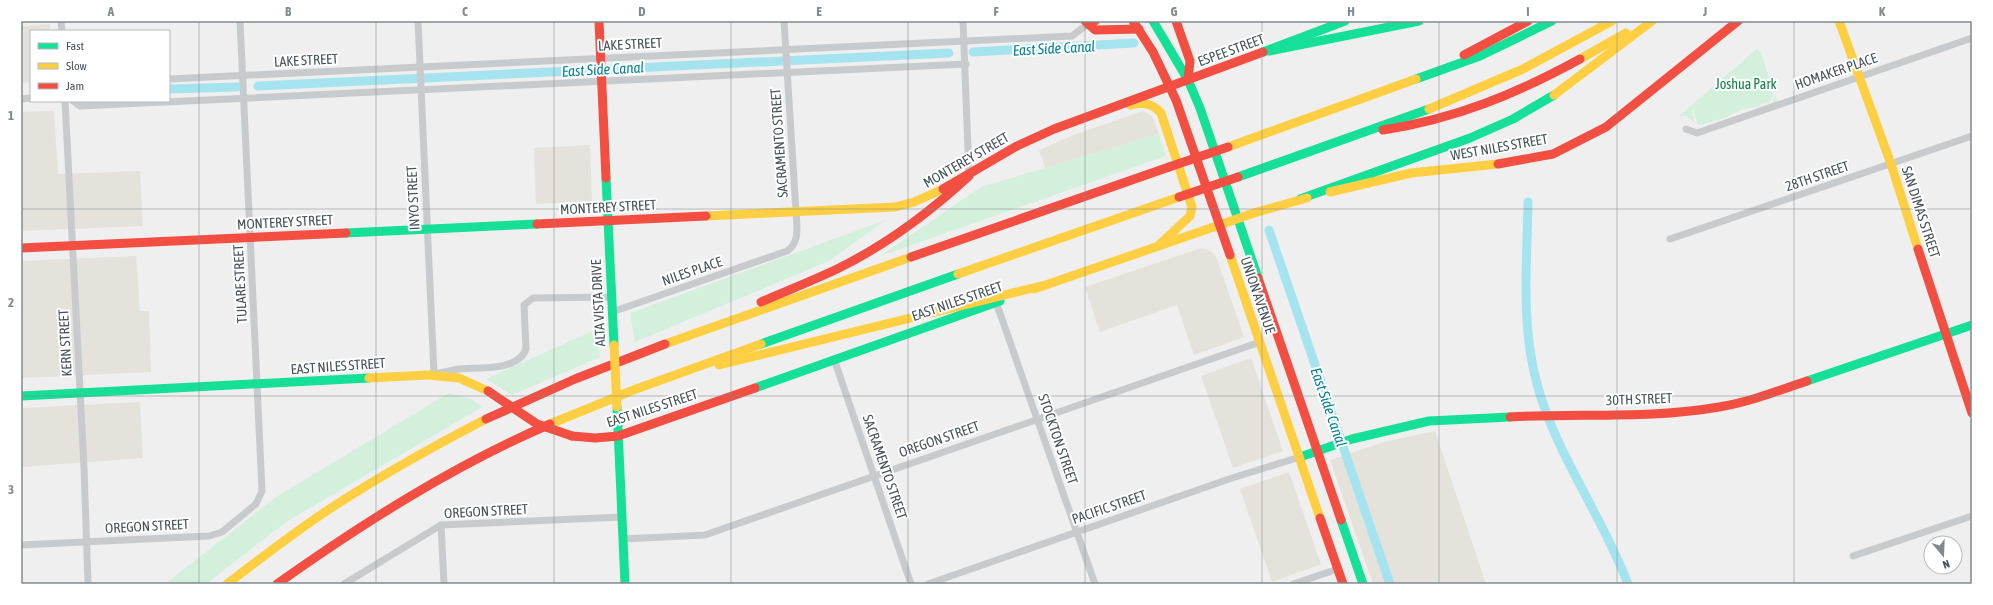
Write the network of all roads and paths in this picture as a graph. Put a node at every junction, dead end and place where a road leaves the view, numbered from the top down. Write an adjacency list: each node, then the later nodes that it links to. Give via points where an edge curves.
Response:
1 (240, 21): 28 (street, TULARE STREET)
2 (418, 21): 26 (street, INYO STREET)
3 (599, 21): 24 (main road, ALTA VISTA DRIVE)
4 (784, 21): 23 (street, SACRAMENTO STREET)
5 (963, 21): 21 (street)
6 (1133, 21): 19 (main road, UNION AVENUE)
7 (1153, 21): 32 (main road, UNION AVENUE)
8 (1176, 21): 32 (main road, UNION AVENUE, via 1190,61)
9 (1345, 21): 22 (main road, ESPEE STREET)
10 (1419, 21): 22 (main road)
11 (1528, 21): 29 (main road)
12 (1552, 21): 29 (main road, via 1480,56)
13 (1612, 21): 43 (main road, via 1537,64 1452,100)
14 (1647, 21): 43 (main road, via 1537,83 1493,101 1453,116 1407,128)
15 (1652, 21): 47 (main road, via 1558,93 1513,119 1470,138)
16 (1738, 21): 47 (main road, WEST NILES STREET, via 1606,127 1553,154 1512,162 1411,173)
17 (1839, 21): 30 (main road, SAN DIMAS STREET)
18 (1090, 22): 19 (main road, via 1095,30); 21 (street, LAKE STREET, via 1072,36)
19 (1139, 29): 34 (main road, UNION AVENUE)
20 (1972, 38): 30 (street, HOMAKER PLACE)
21 (964, 42): 23 (street, LAKE STREET); 25 (street)
22 (1269, 51): 32 (main road, ESPEE STREET)
23 (786, 52): 24 (street, LAKE STREET); 27 (street, SACRAMENTO STREET)
24 (600, 59): 26 (street, LAKE STREET); 33 (main road, ALTA VISTA DRIVE)
25 (966, 64): 27 (street); 46 (street)
26 (420, 67): 28 (street, LAKE STREET); 35 (street, INYO STREET)
27 (787, 72): 33 (street); 48 (street, SACRAMENTO STREET)
28 (243, 76): 31 (street, LAKE STREET); 36 (street, TULARE STREET)
29 (1424, 76): 63 (main road, bridge)
30 (1858, 77): 42 (street, HOMAKER PLACE, via 1697,132); 45 (main road, SAN DIMAS STREET)
31 (170, 79)
32 (1188, 80): 34 (main road, ESPEE STREET); 50 (main road, UNION AVENUE, via 1200,108)
33 (602, 81): 35 (street); 49 (main road, ALTA VISTA DRIVE)
34 (1170, 86): 41 (main road, MONTEREY STREET); 50 (main road, UNION AVENUE)
35 (421, 90): 36 (street); 51 (street, INYO STREET)
36 (244, 98): 40 (street); 52 (street, TULARE STREET)
37 (65, 102): 54 (street, KERN STREET)
38 (74, 102): 39 (street, via 80,106)
39 (162, 102)
40 (170, 102)
41 (1104, 110): 46 (main road, MONTEREY STREET, via 1035,137); 55 (main road, via 1147,103 1155,106 1161,113 1192,207 1190,216)
42 (1686, 130)
43 (1364, 132): 67 (main road, bridge)
44 (1972, 136): 45 (street, 28TH STREET)
45 (1891, 164): 53 (street, 28TH STREET); 64 (main road, SAN DIMAS STREET)
46 (969, 176): 48 (main road, MONTEREY STREET, via 942,192 911,204 884,208); 63 (main road, via 945,200 881,245 846,264)
47 (1300, 199): 50 (main road, WEST NILES STREET)
48 (796, 212): 49 (main road, MONTEREY STREET); 57 (street, SACRAMENTO STREET, via 795,243)
49 (608, 221): 51 (main road, MONTEREY STREET); 59 (main road, ALTA VISTA DRIVE)
50 (1229, 222): 55 (main road, EAST NILES STREET); 65 (main road, UNION AVENUE); 75 (main road, UNION AVENUE)
51 (428, 230): 52 (main road, MONTEREY STREET); 68 (street, INYO STREET)
52 (251, 238): 54 (main road, MONTEREY STREET); 69 (street, TULARE STREET)
53 (1670, 239)
54 (72, 246): 56 (main road, MONTEREY STREET); 70 (street, KERN STREET)
55 (1156, 247): 58 (main road, EAST NILES STREET)
56 (21, 248)
57 (779, 254): 61 (street, NILES PLACE)
58 (1041, 286): 60 (main road, EAST NILES STREET); 67 (main road, via 702,369)
59 (612, 297): 61 (main road, ALTA VISTA DRIVE); 68 (street, via 533,298 524,305 526,349 516,360 494,368 460,369)
60 (996, 302): 66 (main road, EAST NILES STREET); 73 (street, STOCKTON STREET)
61 (612, 312): 74 (main road, ALTA VISTA DRIVE, bridge)
62 (1972, 325): 64 (main road, 30TH STREET)
63 (702, 330): 89 (main road, via 532,397 429,451 361,489)
64 (1945, 334): 72 (main road, SAN DIMAS STREET); 75 (main road, 30TH STREET, via 1738,403 1661,414 1528,416 1429,421 1352,439)
65 (1260, 342): 73 (street, OREGON STREET); 76 (main road, UNION AVENUE)
66 (834, 359): 74 (main road, EAST NILES STREET); 77 (street, SACRAMENTO STREET)
67 (685, 370): 90 (main road, via 567,416 499,448 350,533)
68 (434, 374): 69 (main road, EAST NILES STREET); 74 (main road, EAST NILES STREET, bridge, via 459,378 488,391 534,423 556,432 584,439)
69 (258, 385): 70 (main road, EAST NILES STREET); 78 (street, TULARE STREET, via 262,492)
70 (81, 393): 71 (main road, EAST NILES STREET); 84 (street, KERN STREET)
71 (21, 396)
72 (1972, 413)
73 (1037, 419): 77 (street, OREGON STREET); 82 (street, STOCKTON STREET)
74 (618, 436): 80 (main road, ALTA VISTA DRIVE)
75 (1318, 451): 76 (main road, 30TH STREET); 99 (main road, UNION AVENUE)
76 (1300, 457): 82 (street, PACIFIC STREET); 87 (main road, UNION AVENUE)
77 (874, 476): 83 (street, OREGON STREET, via 705,535); 94 (street, SACRAMENTO STREET)
78 (260, 498): 84 (street, OREGON STREET, via 256,504 216,535)
79 (1972, 516): 86 (street)
80 (622, 517): 81 (street, OREGON STREET); 83 (main road, ALTA VISTA DRIVE)
81 (441, 526): 91 (street, OREGON STREET); 92 (street)
82 (1077, 532): 95 (street, PACIFIC STREET); 96 (street, STOCKTON STREET)
83 (623, 539): 93 (main road, ALTA VISTA DRIVE)
84 (86, 542): 85 (street, OREGON STREET); 88 (street, KERN STREET)
85 (21, 544)
86 (1853, 556)
87 (1338, 569): 97 (street); 98 (main road, UNION AVENUE)
88 (88, 584)
89 (227, 584)
90 (278, 584)
91 (344, 584)
92 (444, 584)
93 (625, 584)
94 (911, 584)
95 (928, 584)
96 (1095, 584)
97 (1293, 584)
98 (1343, 584)
99 (1364, 584)

